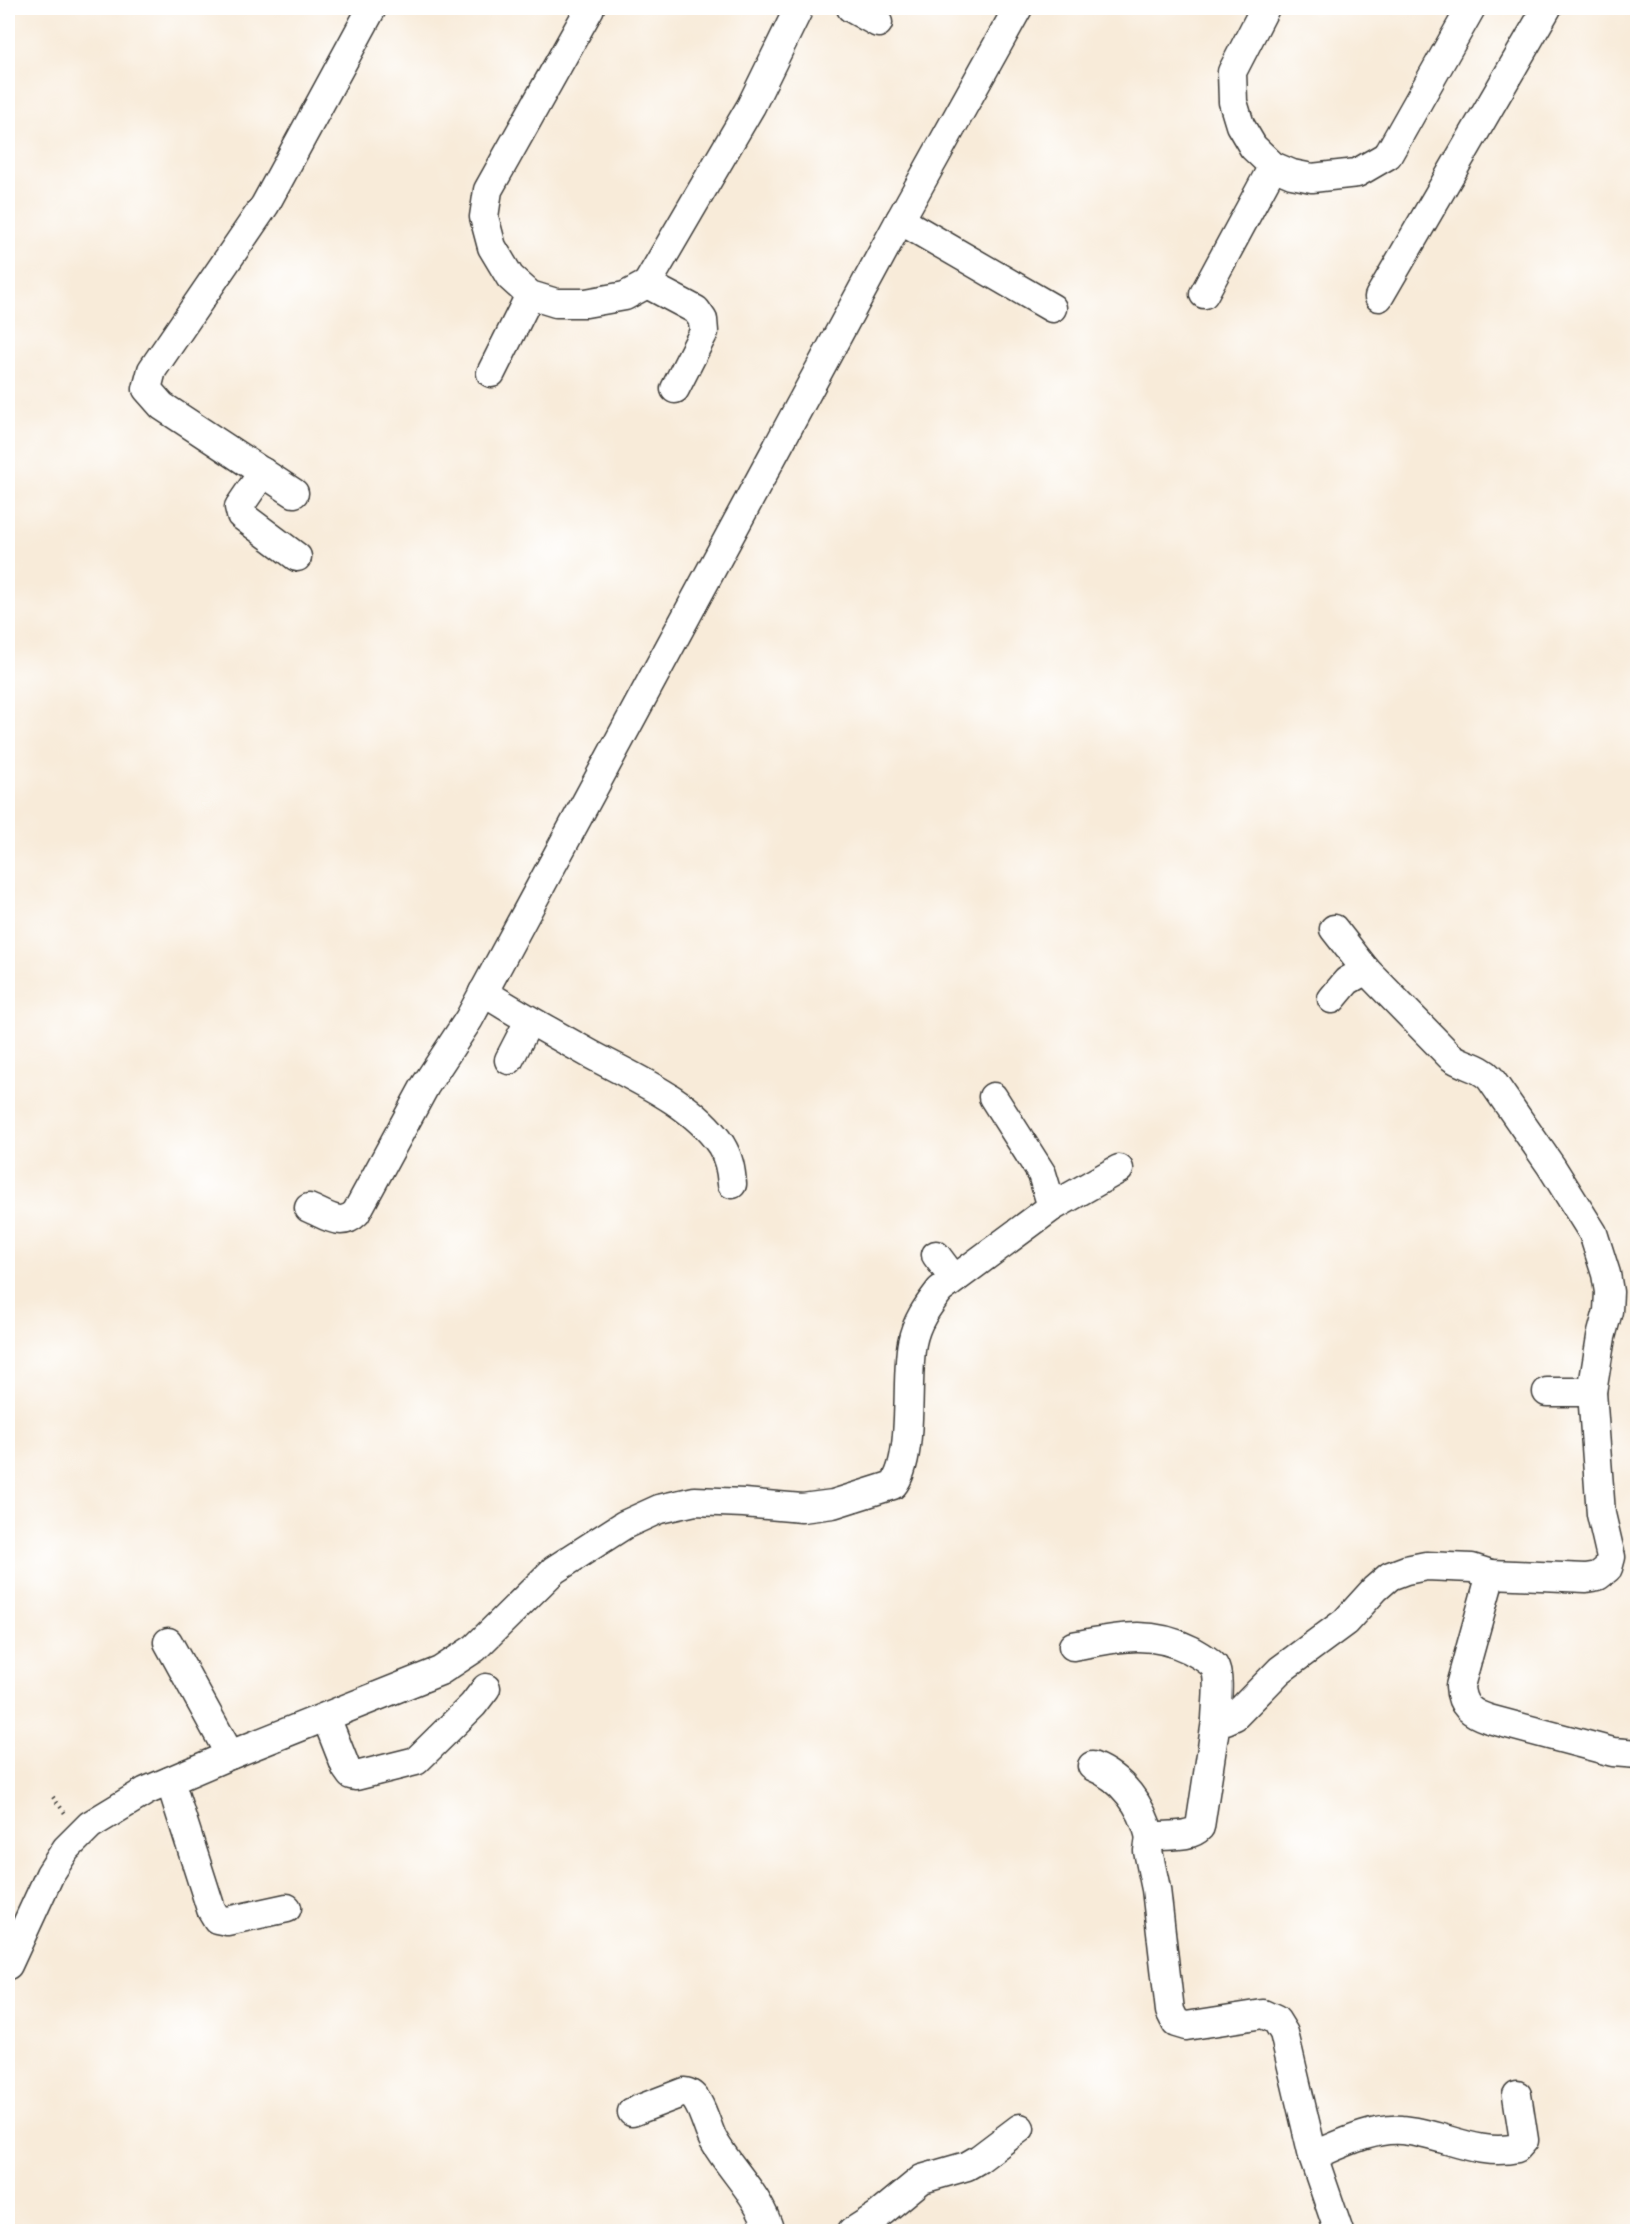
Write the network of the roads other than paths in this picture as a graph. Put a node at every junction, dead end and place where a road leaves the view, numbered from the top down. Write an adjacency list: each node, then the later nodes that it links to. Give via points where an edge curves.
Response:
1 (372, 8): 19 (street, via 265,205 152,370 147,389 162,406)
2 (590, 8): 13 (street, via 488,190 484,217 492,247 510,277)
3 (799, 8): 12 (street, via 751,106)
4 (851, 8): 9 (street)
5 (1018, 8): 11 (street)
6 (1265, 8): 10 (street, via 1232,72 1233,102 1253,147)
7 (1471, 8): 10 (street, via 1388,155 1357,173 1340,177 1312,178)
8 (1547, 8): 15 (street)
9 (878, 23)
10 (1273, 166): 14 (street)
11 (900, 220): 16 (street); 24 (street)
12 (647, 284): 13 (street, via 625,296 586,303 556,303); 18 (street, via 696,310 703,320 704,333)
13 (530, 294): 17 (street)
14 (1204, 294)
15 (1379, 297)
16 (1052, 308)
17 (490, 373)
18 (675, 389)
19 (263, 472): 20 (street); 21 (street, via 238,511)
20 (294, 493)
21 (297, 557)
22 (1334, 929): 23 (street)
23 (1366, 970): 25 (street, via 1347,981); 36 (street, via 1450,1056 1485,1072 1593,1233 1609,1292)
24 (483, 992): 26 (street); 32 (street, via 425,1086 356,1213 341,1221)
25 (1332, 999)
26 (530, 1021): 27 (street); 30 (street, via 684,1108 719,1143 727,1156)
27 (509, 1060)
28 (993, 1096): 31 (street, via 1042,1174)
29 (1119, 1169): 31 (street)
30 (732, 1184)
31 (1052, 1207): 34 (street)
32 (309, 1208)
33 (936, 1255): 34 (street)
34 (954, 1279): 41 (street, via 940,1290 918,1321 911,1351 903,1461 893,1485 833,1504 802,1508 695,1501 659,1509 624,1525 554,1570 458,1660)
35 (1547, 1392): 36 (street)
36 (1592, 1392): 37 (street, via 1601,1514 1611,1557 1608,1568 1598,1576 1586,1578)
37 (1491, 1574): 42 (street, via 1472,1568 1426,1566 1390,1576 1346,1622 1280,1670 1235,1716); 43 (street, via 1460,1686 1466,1706 1475,1715 1489,1719 1613,1752)
38 (168, 1642): 44 (street)
39 (1073, 1646): 42 (street, via 1132,1636 1177,1643 1214,1666 1218,1677)
40 (486, 1688): 41 (street, via 416,1761 364,1775 351,1775 346,1768)
41 (326, 1717): 44 (street)
42 (1216, 1720): 47 (street, via 1200,1827 1190,1834)
43 (1638, 1754)
44 (230, 1755): 46 (street)
45 (1092, 1766): 47 (street, via 1120,1783 1141,1810)
46 (170, 1781): 48 (street, via 211,1909 218,1920); 49 (street, via 90,1825 66,1849 50,1874)
47 (1150, 1837): 53 (street, via 1148,1851 1170,2011 1176,2023 1186,2026 1263,2014 1276,2020 1284,2033)
48 (287, 1908)
49 (8, 1965)
50 (1517, 2095): 53 (street, via 1524,2140 1517,2148 1476,2149 1400,2129 1357,2138)
51 (632, 2112): 54 (street, via 684,2092 692,2095 712,2139 751,2192)
52 (1020, 2128): 55 (street, via 967,2166 922,2179)
53 (1313, 2156): 56 (street)
54 (770, 2232)
55 (852, 2232)
56 (1339, 2232)

